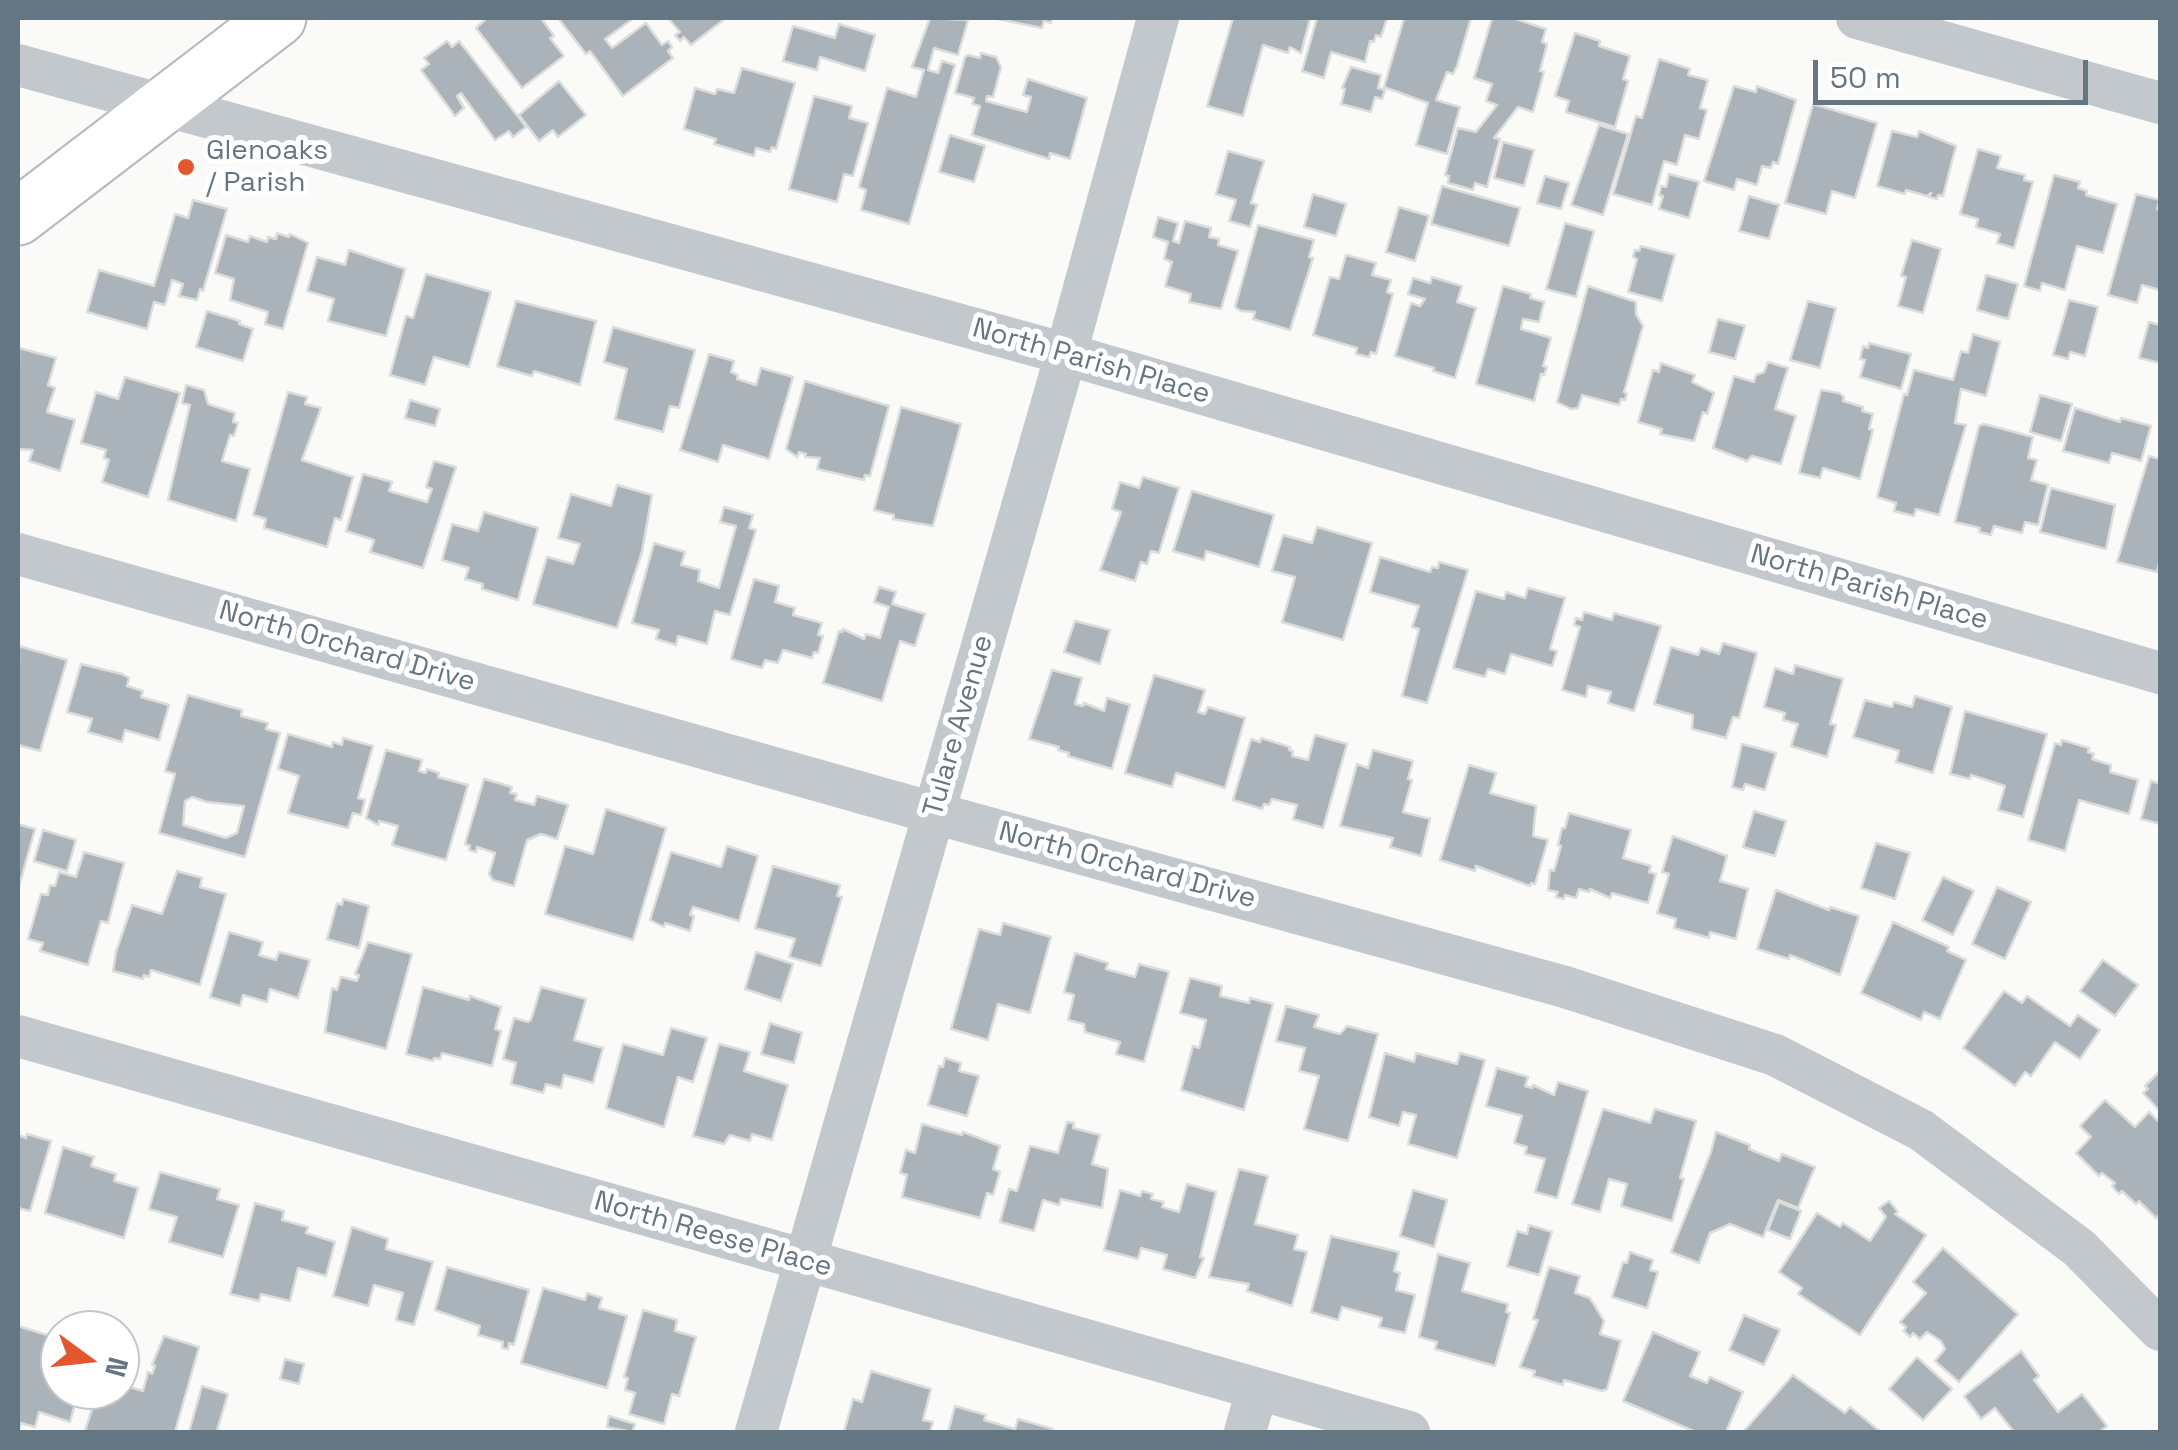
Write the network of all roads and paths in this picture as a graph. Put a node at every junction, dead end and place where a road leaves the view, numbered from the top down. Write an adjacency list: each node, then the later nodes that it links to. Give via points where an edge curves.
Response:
1 (278, 18): 6 (main road)
2 (1158, 18): 8 (street, Tulare Avenue)
3 (1858, 18): 5 (street)
4 (18, 64): 6 (street, North Parish Place)
5 (2160, 103)
6 (163, 105): 7 (main road); 8 (street, North Parish Place)
7 (18, 217)
8 (1066, 354): 10 (street, North Parish Place); 11 (street, Tulare Avenue)
9 (18, 554): 11 (street, North Orchard Drive)
10 (2160, 673)
11 (934, 813): 13 (street, Tulare Avenue); 14 (street, North Orchard Drive, via 1565,986 1775,1055 1921,1130 2079,1248)
12 (18, 1036): 13 (street, North Reese Place)
13 (805, 1261): 15 (street, North Reese Place); 16 (street, Tulare Avenue)
14 (2160, 1330)
15 (1257, 1390): 17 (street); 18 (street, North Reese Place)
16 (756, 1432)
17 (1245, 1432)
18 (1408, 1432)

